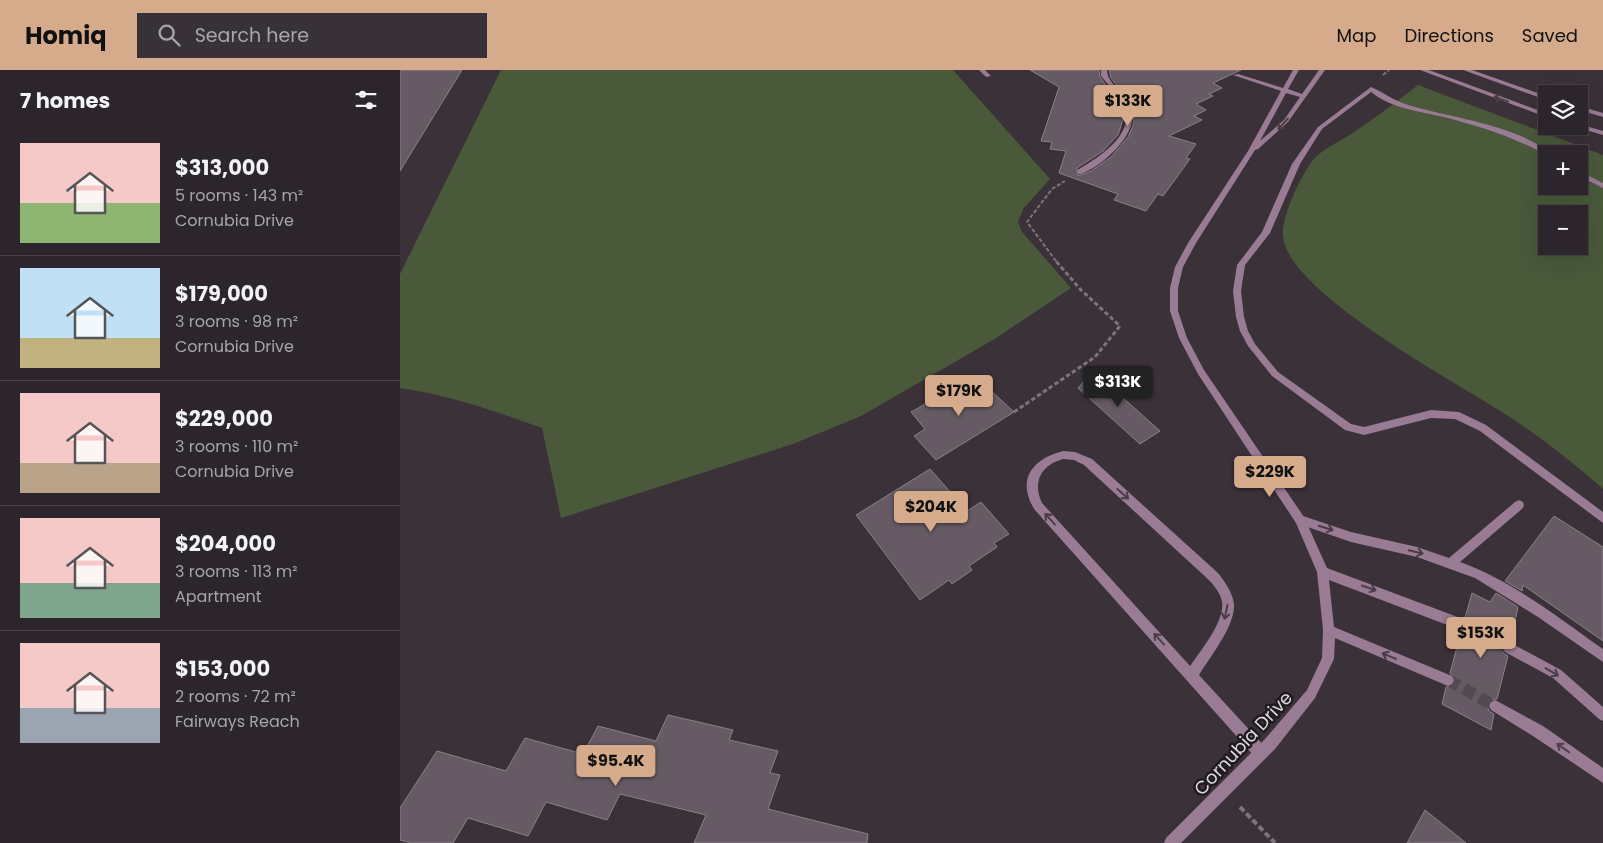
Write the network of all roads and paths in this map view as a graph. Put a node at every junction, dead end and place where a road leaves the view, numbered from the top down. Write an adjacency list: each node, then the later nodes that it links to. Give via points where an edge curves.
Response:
1 (982, 70): 8 (street)
2 (1104, 70): 19 (street, via 1104,76 1129,111 1128,120 1124,136 1109,152)
3 (1296, 70): 9 (street, Cornubia Drive)
4 (1322, 70): 11 (street, Cornubia Drive)
5 (1423, 70): 13 (street, one-way to 5)
6 (1466, 70): 10 (street)
7 (1236, 75): 9 (street)
8 (988, 76)
9 (1283, 91): 11 (street); 18 (street, Cornubia Drive)
10 (1538, 95)
11 (1303, 96): 18 (street, Cornubia Drive, one-way to 18, via 1286,121)
12 (1588, 111): 14 (street)
13 (1538, 112)
14 (1603, 115)
15 (1588, 129): 16 (street)
16 (1603, 133)
17 (1538, 147): 24 (street, via 1504,132 1414,108 1377,95 1371,89 1320,128 1303,151 1266,233 1241,265 1237,291 1240,317 1252,346 1275,374 1348,427 1364,430 1431,414 1456,415 1483,428)
18 (1251, 152): 25 (street, Cornubia Drive, via 1179,267 1174,288 1174,311 1183,338 1201,372)
19 (1081, 172): 22 (path, via 1052,189 1026,222 1076,286 1120,326 1095,357)
20 (1588, 178): 21 (street)
21 (1603, 186)
22 (1014, 412)
23 (1519, 505): 26 (street)
24 (1603, 518)
25 (1300, 520): 26 (street, one-way to 26, via 1351,538); 27 (street, Cornubia Drive)
26 (1451, 563): 31 (street, via 1479,574 1542,612)
27 (1323, 572): 28 (street, one-way to 28); 29 (street, Cornubia Drive)
28 (1463, 625)
29 (1329, 630): 33 (street, one-way to 29); 36 (street, Cornubia Drive, via 1328,659 1311,694)
30 (1509, 648): 35 (street, one-way to 35, via 1557,674)
31 (1603, 656)
32 (1191, 676): 32 (street, one-way to 32, via 1032,498 1035,477 1049,458 1068,453 1088,462 1223,588 1228,607 1226,619); 36 (street)
33 (1448, 680)
34 (1495, 706): 37 (street, one-way to 34)
35 (1603, 714)
36 (1261, 753): 38 (street, Cornubia Drive)
37 (1603, 776)
38 (1223, 791): 39 (street, Cornubia Drive); 40 (path)
39 (1172, 843)
40 (1275, 843)

